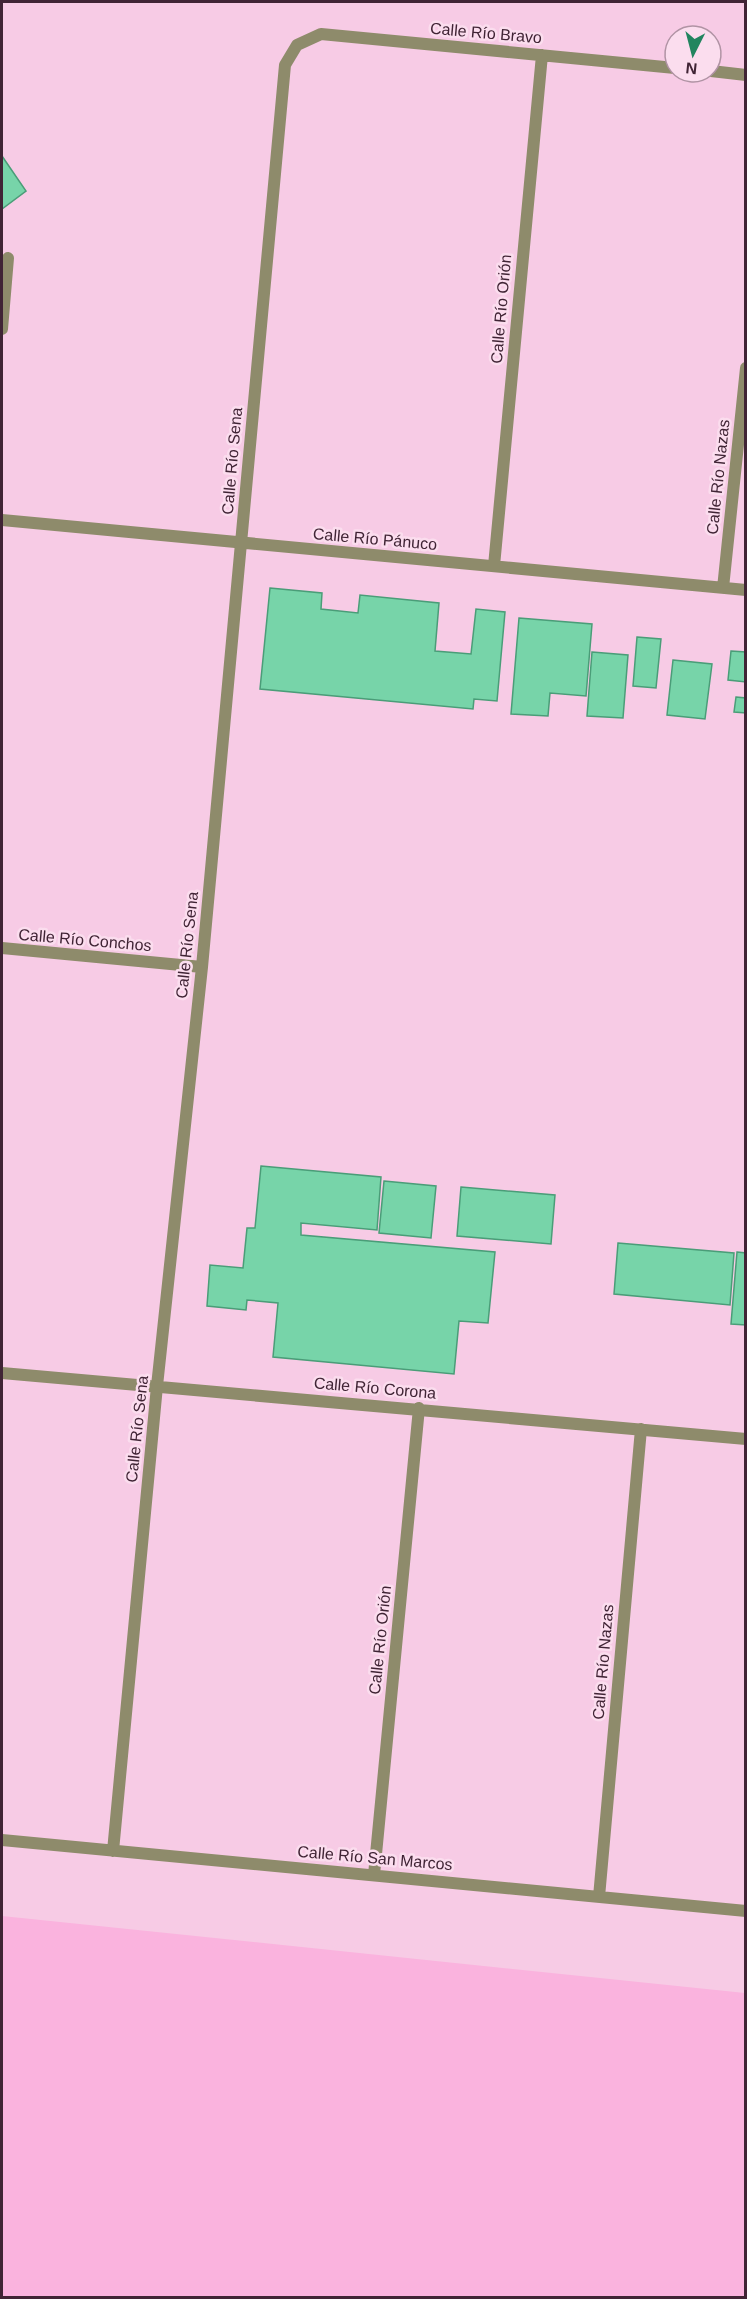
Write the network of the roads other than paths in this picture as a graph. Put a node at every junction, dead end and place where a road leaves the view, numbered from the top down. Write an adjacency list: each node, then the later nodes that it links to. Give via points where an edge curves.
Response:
1 (297, 45): 2 (street, Calle Río Bravo, via 321,34); 10 (street, Calle Río Sena, via 285,65)
2 (542, 55): 3 (street, Calle Río Bravo); 11 (street, Calle Río Orión)
3 (663, 67)
4 (723, 72): 5 (street)
5 (746, 75)
6 (8, 258): 7 (street)
7 (2, 329)
8 (746, 368): 12 (street, Calle Río Nazas)
9 (2, 520): 10 (street, Calle Río Pánuco)
10 (242, 543): 11 (street, Calle Río Pánuco); 15 (street, Calle Río Sena)
11 (494, 566): 12 (street, Calle Río Pánuco)
12 (723, 588): 13 (street, Calle Río Pánuco)
13 (746, 590)
14 (2, 948): 15 (street, Calle Río Conchos)
15 (202, 967): 17 (street, Calle Río Sena)
16 (2, 1373): 17 (street, Calle Río Corona)
17 (157, 1386): 18 (street, Calle Río Corona); 22 (street, Calle Río Sena)
18 (419, 1408): 19 (street, Calle Río Corona); 23 (street, Calle Río Orión)
19 (641, 1430): 20 (street, Calle Río Corona); 24 (street, Calle Río Nazas)
20 (746, 1439)
21 (2, 1840): 22 (street, Calle Río San Marcos)
22 (112, 1851): 23 (street, Calle Río San Marcos)
23 (374, 1875): 24 (street, Calle Río San Marcos)
24 (599, 1897): 25 (street, Calle Río San Marcos)
25 (746, 1911)

